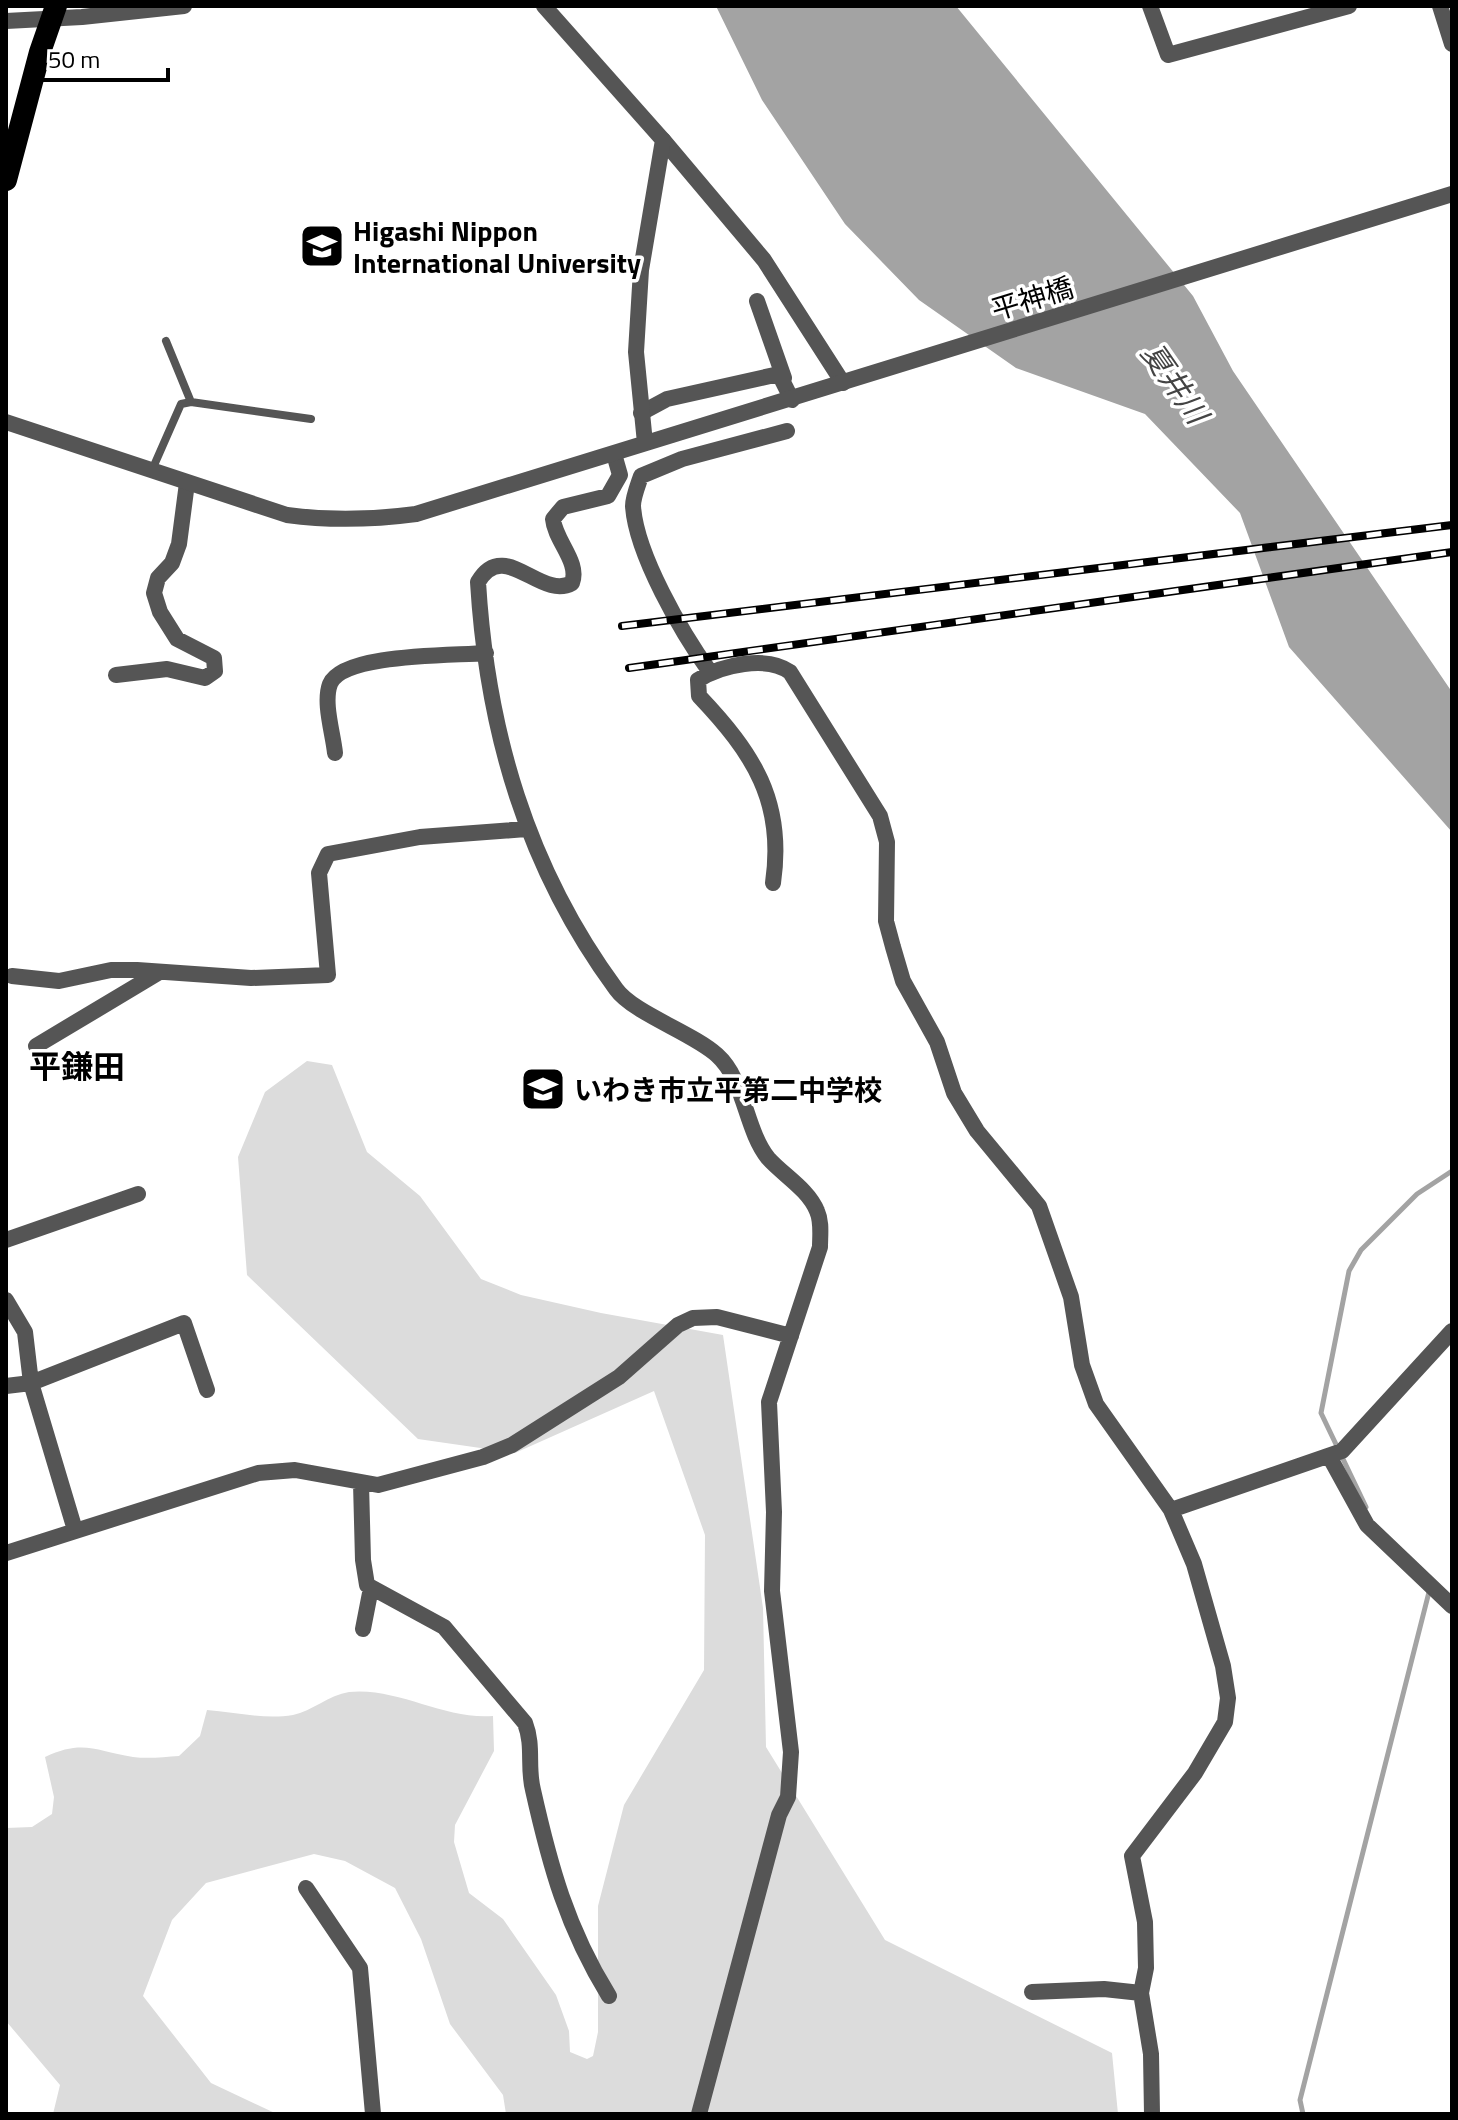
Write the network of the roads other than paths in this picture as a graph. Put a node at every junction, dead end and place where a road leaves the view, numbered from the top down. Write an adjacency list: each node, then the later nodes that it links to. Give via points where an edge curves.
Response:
1 (56, 6): 11 (highway)
2 (184, 6): 7 (street)
3 (544, 6): 10 (street)
4 (1150, 6): 5 (street, via 1168,55)
5 (1349, 6)
6 (1440, 6): 9 (street)
7 (115, 10): 8 (street)
8 (6, 21)
9 (1452, 44)
10 (663, 140): 16 (street, via 764,260); 19 (street, via 641,270 636,352)
11 (6, 180)
12 (1452, 194): 16 (street, 平神橋)
13 (757, 301): 15 (street)
14 (166, 341): 18 (lane)
15 (784, 378): 17 (street); 19 (street, via 779,374 667,399)
16 (848, 382): 17 (street, 平神橋)
17 (792, 400): 23 (street, 平神橋)
18 (191, 402): 20 (lane); 27 (lane, via 181,404)
19 (641, 413): 24 (street)
20 (311, 419)
21 (6, 422): 27 (street, 平神橋)
22 (787, 431): 26 (street)
23 (676, 434): 24 (street, 平神橋); 26 (street)
24 (645, 443): 25 (street, 平神橋)
25 (614, 454): 28 (street, 平神橋, via 416,514 371,520 287,515); 29 (street, via 620,475 608,496 563,507 553,519 574,568 572,583 554,587 514,567 485,571 478,582)
26 (682, 459): 30 (street, via 641,476 633,505 648,559 675,620)
27 (152, 471): 28 (street, 平神橋)
28 (187, 483): 31 (street, via 179,544 154,593 177,639 214,658 215,671 205,678 167,669)
29 (486, 653): 32 (street, via 345,669 328,688); 33 (street, via 493,706)
30 (710, 672): 34 (street, via 698,680 699,696 730,727 756,765 778,836); 48 (street, via 768,664 790,672 873,802 887,842 886,921 903,981 937,1042 964,1112 1039,1206 1067,1284 1091,1392)
31 (116, 675)
32 (335, 753)
33 (526, 829): 35 (street, via 420,837 328,854 319,873 328,975); 42 (street, via 548,878 618,993 719,1056 766,1156 817,1209 820,1247)
34 (773, 883)
35 (158, 973): 36 (street, via 111,970 59,981); 37 (street)
36 (12, 976)
37 (36, 1046)
38 (138, 1194): 39 (street)
39 (6, 1240)
40 (6, 1300): 43 (street, via 25,1332)
41 (1452, 1331): 46 (street)
42 (791, 1336): 47 (street, via 717,1317 693,1318 619,1377 512,1445 394,1482); 59 (street, via 772,1389 768,1420 772,1591 790,1722 788,1797)
43 (31, 1383): 44 (street); 45 (street, via 184,1323); 49 (street)
44 (6, 1386)
45 (207, 1390)
46 (1335, 1454): 48 (street); 52 (street, via 1367,1525)
47 (361, 1483): 49 (street, via 295,1470 258,1473); 51 (street, via 363,1560)
48 (1171, 1510): 56 (street, via 1194,1564 1228,1698 1214,1745 1132,1856 1145,1922)
49 (75, 1530): 50 (street)
50 (6, 1553)
51 (371, 1588): 53 (street); 57 (street, via 444,1627 525,1723 547,1856 572,1931)
52 (1452, 1606)
53 (363, 1629)
54 (306, 1888): 58 (street, via 360,1968)
55 (1032, 1992): 56 (street)
56 (1141, 1993): 60 (street, via 1151,2054)
57 (609, 1996)
58 (373, 2114)
59 (699, 2114)
60 (1152, 2114)

